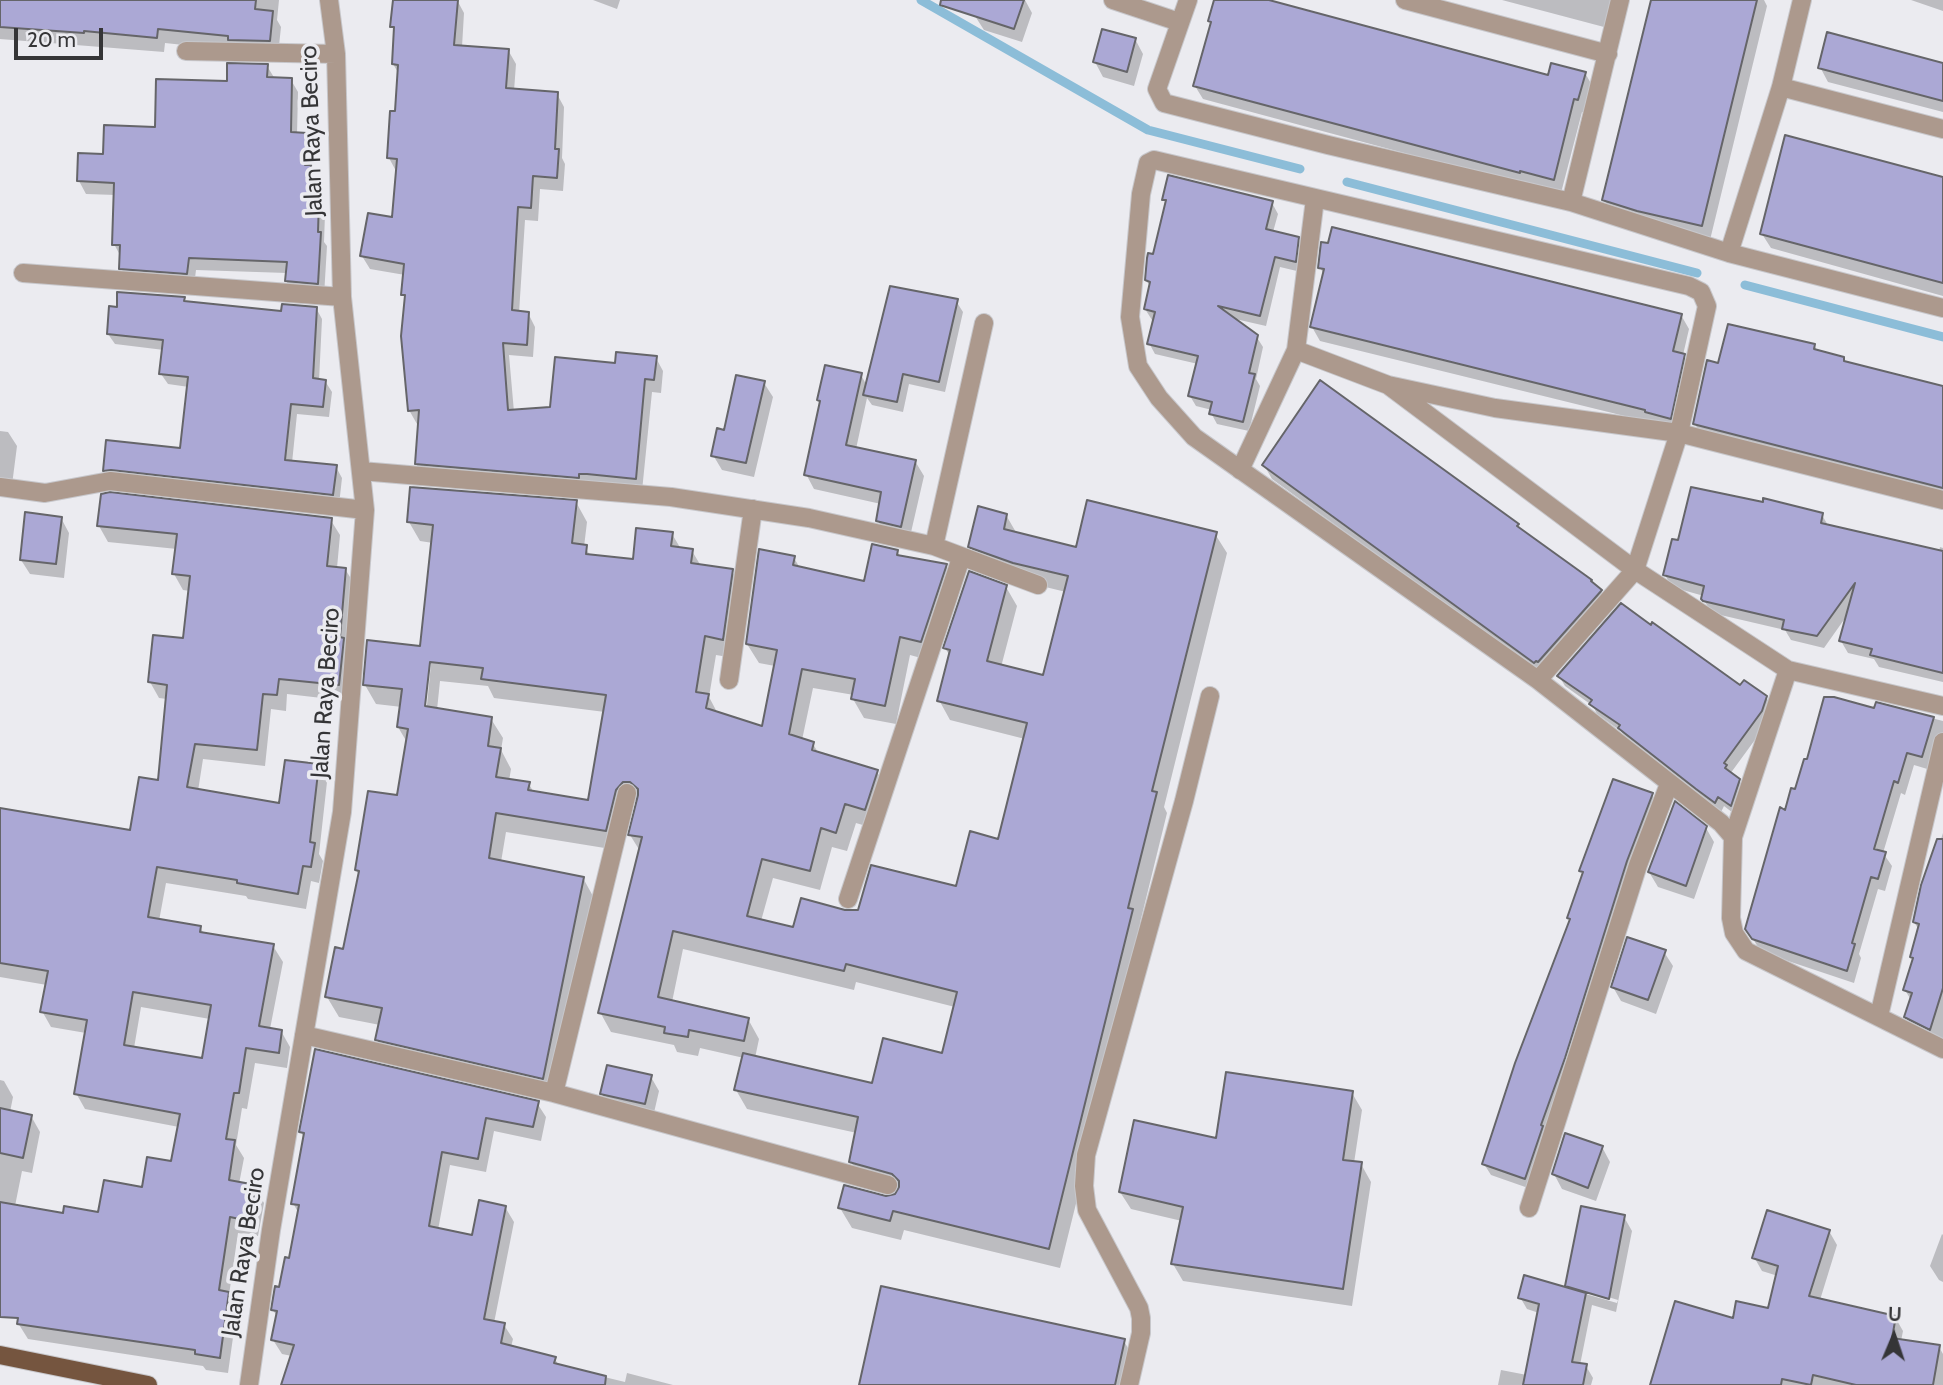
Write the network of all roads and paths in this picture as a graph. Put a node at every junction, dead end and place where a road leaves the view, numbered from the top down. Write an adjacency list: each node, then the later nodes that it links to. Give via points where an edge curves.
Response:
1 (329, 0): 9 (street, Jalan Raya Beciro)
2 (1113, 0): 7 (street)
3 (1188, 0): 7 (street)
4 (1405, 0): 10 (street)
5 (1620, 0): 10 (street)
6 (1801, 0): 11 (street)
7 (1179, 22): 14 (street, via 1157,89 1164,103)
8 (186, 51): 9 (street)
9 (336, 54): 17 (street, Jalan Raya Beciro)
10 (1608, 54): 14 (street)
11 (1781, 87): 12 (street); 15 (street)
12 (1943, 129)
13 (1315, 199): 20 (street); 22 (street, via 1701,292 1707,306); 23 (street, via 1154,160 1144,172 1130,317 1138,366 1194,437)
14 (1571, 202): 15 (street)
15 (1728, 253): 18 (street)
16 (23, 273): 17 (street)
17 (342, 297): 24 (street, Jalan Raya Beciro)
18 (1943, 308)
19 (984, 323): 29 (street)
20 (1296, 350): 21 (street); 23 (street)
21 (1388, 385): 22 (street, via 1495,408); 31 (street)
22 (1679, 433): 26 (street); 31 (street)
23 (1240, 470): 35 (street)
24 (361, 471): 27 (street, via 671,497); 28 (street, Jalan Raya Beciro)
25 (0, 487): 28 (street, via 45,493 110,481)
26 (1943, 500)
27 (753, 509): 29 (street); 34 (street)
28 (365, 510): 44 (street, Jalan Raya Beciro, via 342,812)
29 (934, 546): 30 (street)
30 (961, 558): 32 (street); 42 (street)
31 (1635, 570): 33 (street); 35 (street)
32 (1038, 585)
33 (1788, 670): 37 (street); 41 (street)
34 (729, 680)
35 (1538, 680): 39 (street)
36 (1210, 696): 52 (street, via 1086,1155 1087,1210 1141,1318)
37 (1943, 706)
38 (1943, 742): 43 (street)
39 (1668, 783): 41 (street); 48 (street)
40 (627, 793): 46 (street)
41 (1733, 837): 43 (street, via 1731,918 1746,951)
42 (848, 899)
43 (1879, 1016): 45 (street)
44 (304, 1035): 46 (street); 51 (street, Jalan Raya Beciro)
45 (1943, 1049)
46 (554, 1093): 47 (street)
47 (888, 1185)
48 (1529, 1208)
49 (0, 1355): 50 (main road)
50 (148, 1385)
51 (249, 1385)
52 (1129, 1385)

